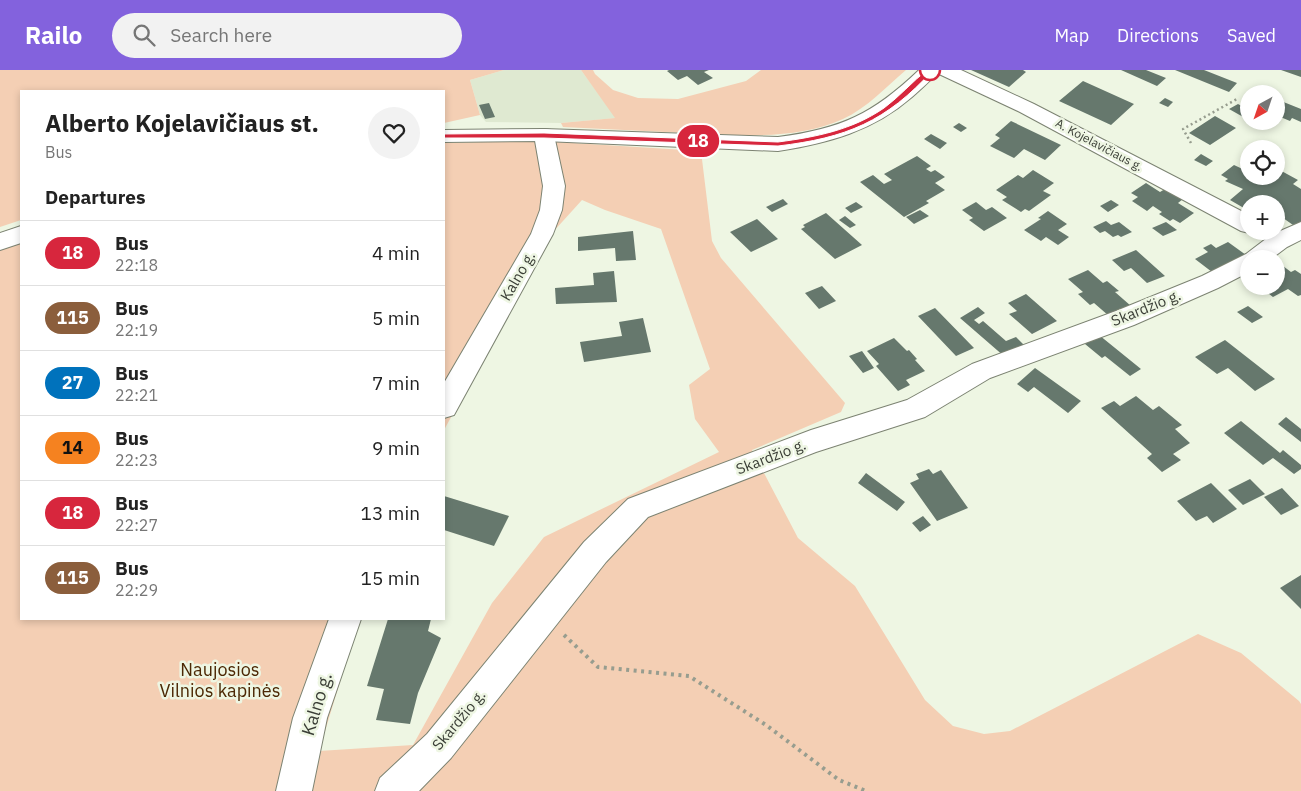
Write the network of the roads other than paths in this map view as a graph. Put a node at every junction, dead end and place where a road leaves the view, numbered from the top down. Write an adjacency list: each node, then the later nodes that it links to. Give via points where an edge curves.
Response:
1 (930, 70): 3 (street, via 888,108 866,122 806,141 760,144)
2 (946, 70): 5 (street, A. Kojelavičiaus g., via 1044,117)
3 (544, 135): 4 (street); 13 (street, Kalno g., via 554,186 551,210)
4 (445, 136)
5 (1240, 220)
6 (1301, 230): 7 (street)
7 (1285, 233)
8 (20, 234): 10 (street)
9 (1277, 240): 11 (street)
10 (0, 242)
11 (1301, 253)
12 (1240, 267): 16 (street, Skardžio g., via 1125,318 982,371 915,409 811,442 638,508 595,552 439,746)
13 (445, 405)
14 (345, 620): 15 (street, Kalno g., via 310,718)
15 (294, 791)
16 (393, 791)

